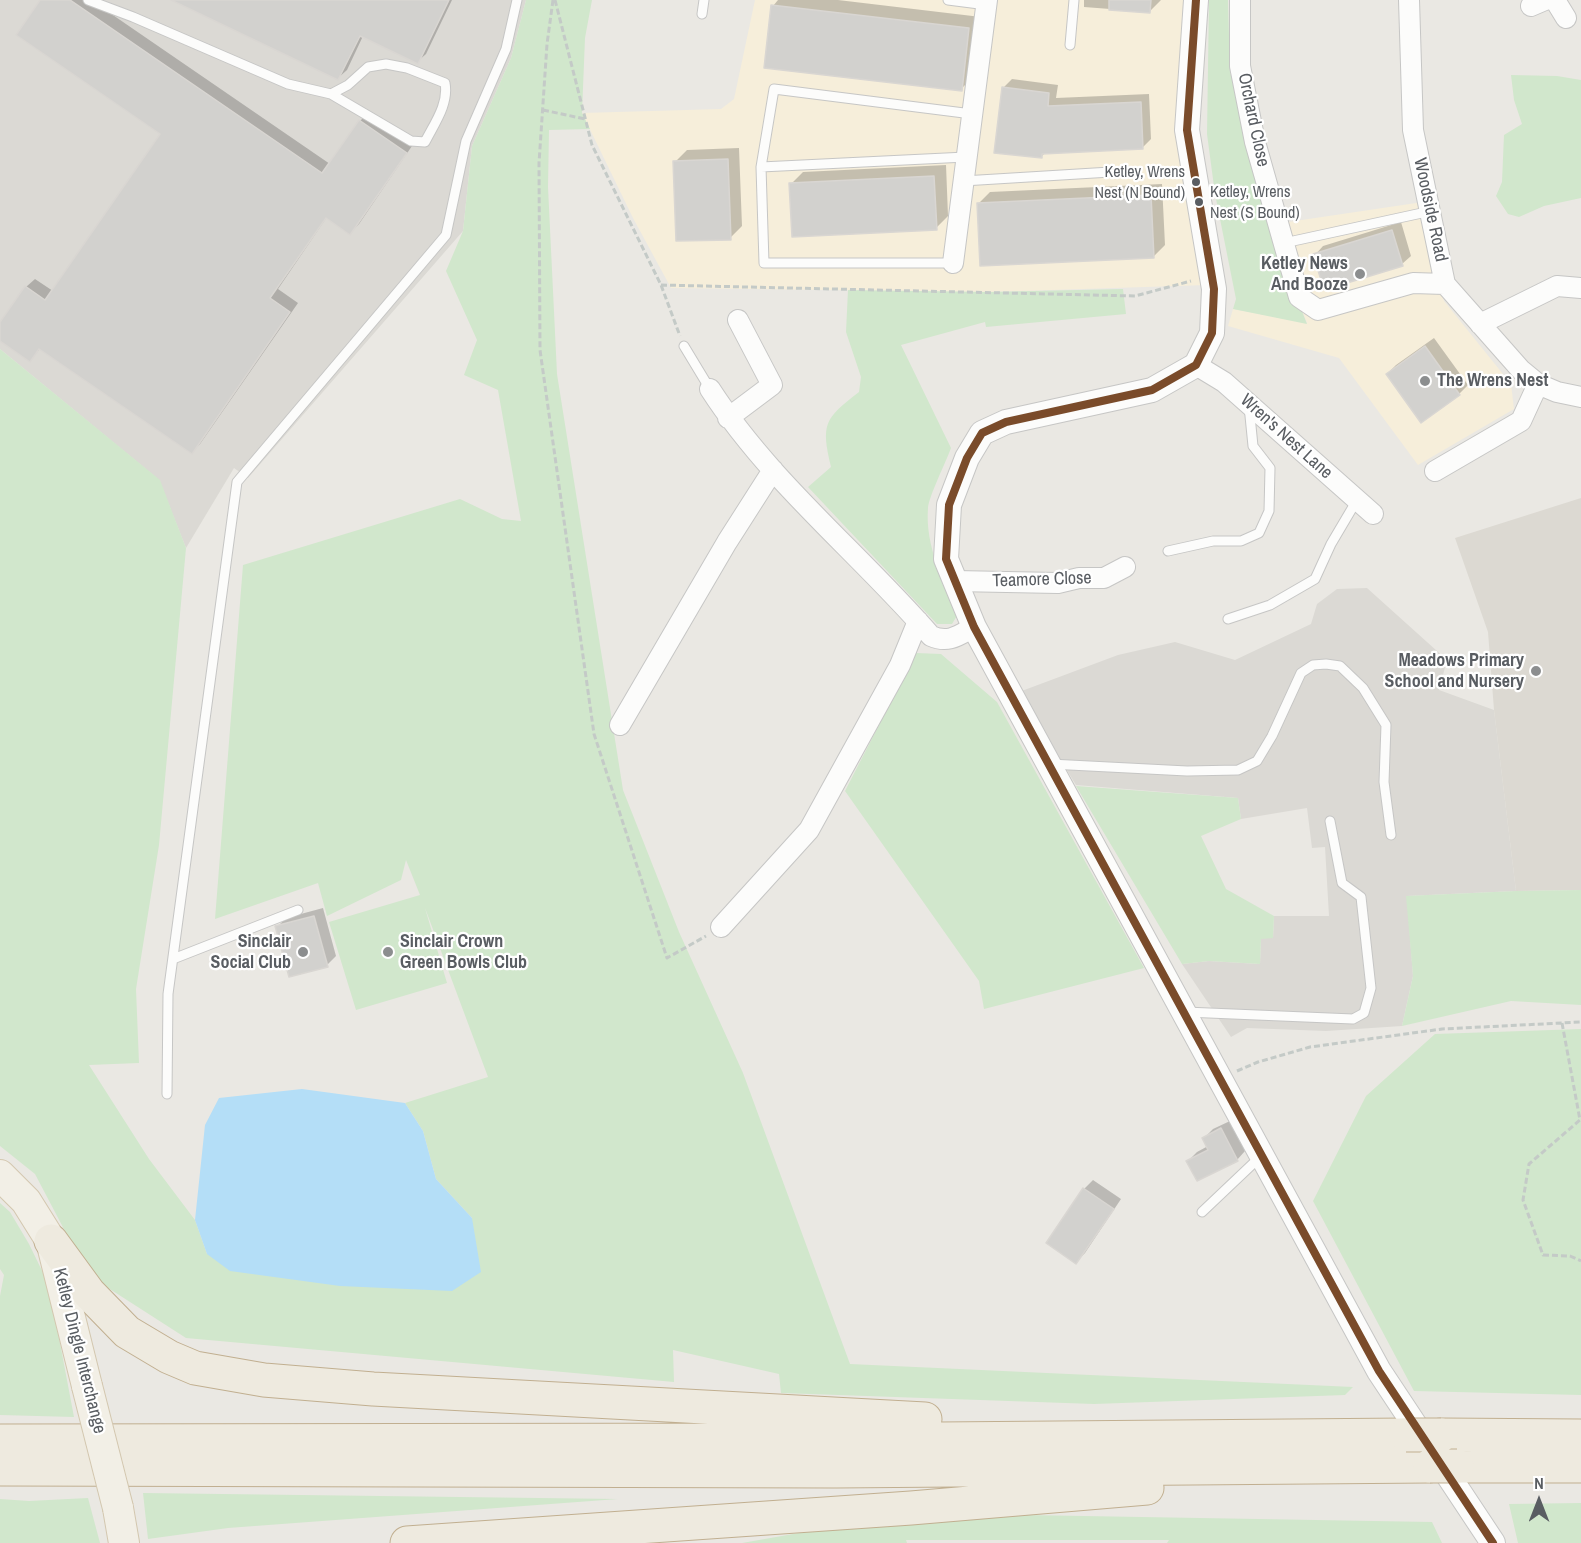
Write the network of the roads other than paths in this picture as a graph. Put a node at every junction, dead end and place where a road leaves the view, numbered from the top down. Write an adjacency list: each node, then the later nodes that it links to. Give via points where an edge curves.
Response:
1 (88, 0): 14 (lane, via 288,84)
2 (517, 0): 50 (lane, via 506,49 466,141 446,235 237,482)
3 (704, 0): 11 (lane)
4 (948, 0): 10 (lane)
5 (1074, 0): 13 (lane)
6 (1196, 0): 28 (street, via 1187,130 1214,289 1212,333)
7 (1240, 0): 21 (street, Orchard Close, via 1240,66 1255,142)
8 (1409, 0): 20 (street, Woodside Road, via 1413,130)
9 (1555, 0): 12 (street)
10 (987, 2): 15 (street)
11 (702, 14)
12 (1566, 18)
13 (1070, 45)
14 (330, 94): 14 (lane, via 348,85 368,67 386,64 445,83 447,93 425,142 411,141)
15 (972, 114): 16 (street); 17 (lane, via 774,89)
16 (966, 157): 17 (lane); 19 (street)
17 (761, 168): 22 (lane, via 764,263)
18 (1127, 171): 19 (lane)
19 (963, 181): 22 (street)
20 (1431, 211): 21 (lane); 23 (street, Woodside Road)
21 (1284, 243): 23 (street, Orchard Close, via 1299,297 1318,310 1413,284)
22 (952, 263)
23 (1445, 284): 26 (street, Woodside Road)
24 (1581, 288): 26 (street, via 1557,286)
25 (738, 320): 33 (street, via 772,385)
26 (1480, 324): 29 (street, Woodside Road)
27 (684, 346): 30 (lane)
28 (1196, 365): 32 (street, Wren's Nest Lane); 40 (street, via 1152,390 1006,422 982,433 967,458 949,505 946,560)
29 (1538, 384): 31 (street, Woodside Road); 35 (street, via 1521,421)
30 (710, 389): 33 (street)
31 (1581, 397)
32 (1249, 404): 36 (street, Wren's Nest Lane); 38 (lane, via 1253,446 1270,468 1269,511 1259,533 1241,541 1213,541)
33 (728, 418): 34 (street)
34 (773, 470): 42 (street); 44 (street)
35 (1435, 471)
36 (1357, 500): 37 (street, Wren's Nest Lane); 41 (lane, via 1315,579 1270,605)
37 (1373, 514)
38 (1168, 551)
39 (1125, 567): 40 (street, Teamore Close, via 1104,578 1079,578 1058,584)
40 (955, 581): 43 (street)
41 (1228, 619)
42 (918, 621): 43 (street, via 931,636 941,640); 49 (street, via 900,665 808,830)
43 (974, 627): 45 (street)
44 (620, 725)
45 (1048, 764): 47 (lane, via 1238,770 1257,761 1301,673 1314,665 1340,666 1363,688 1386,724 1384,782); 51 (street)
46 (1330, 821): 51 (lane, via 1342,883 1361,897 1371,988 1364,1013 1353,1019)
47 (1391, 835)
48 (298, 910): 50 (lane)
49 (721, 927)
50 (173, 959): 52 (lane, via 168,994)
51 (1183, 1012): 53 (street)
52 (167, 1094)
53 (1262, 1155): 55 (lane); 65 (street, via 1379,1371)
54 (0, 1175): 56 (main road, Ketley Dingle Interchange, via 26,1202)
55 (1202, 1212)
56 (51, 1241): 57 (highway, via 88,1293 127,1332 169,1358 195,1368 264,1380); 63 (main road, Ketley Dingle Interchange, bridge)
57 (1233, 1436): 58 (highway, bridge); 59 (highway)
58 (1581, 1436)
59 (0, 1441)
60 (1433, 1466): 61 (highway); 62 (highway, via 848,1471); 64 (highway, via 888,1510)
61 (1581, 1466)
62 (0, 1469)
63 (124, 1543)
64 (407, 1543)
65 (1494, 1543)

